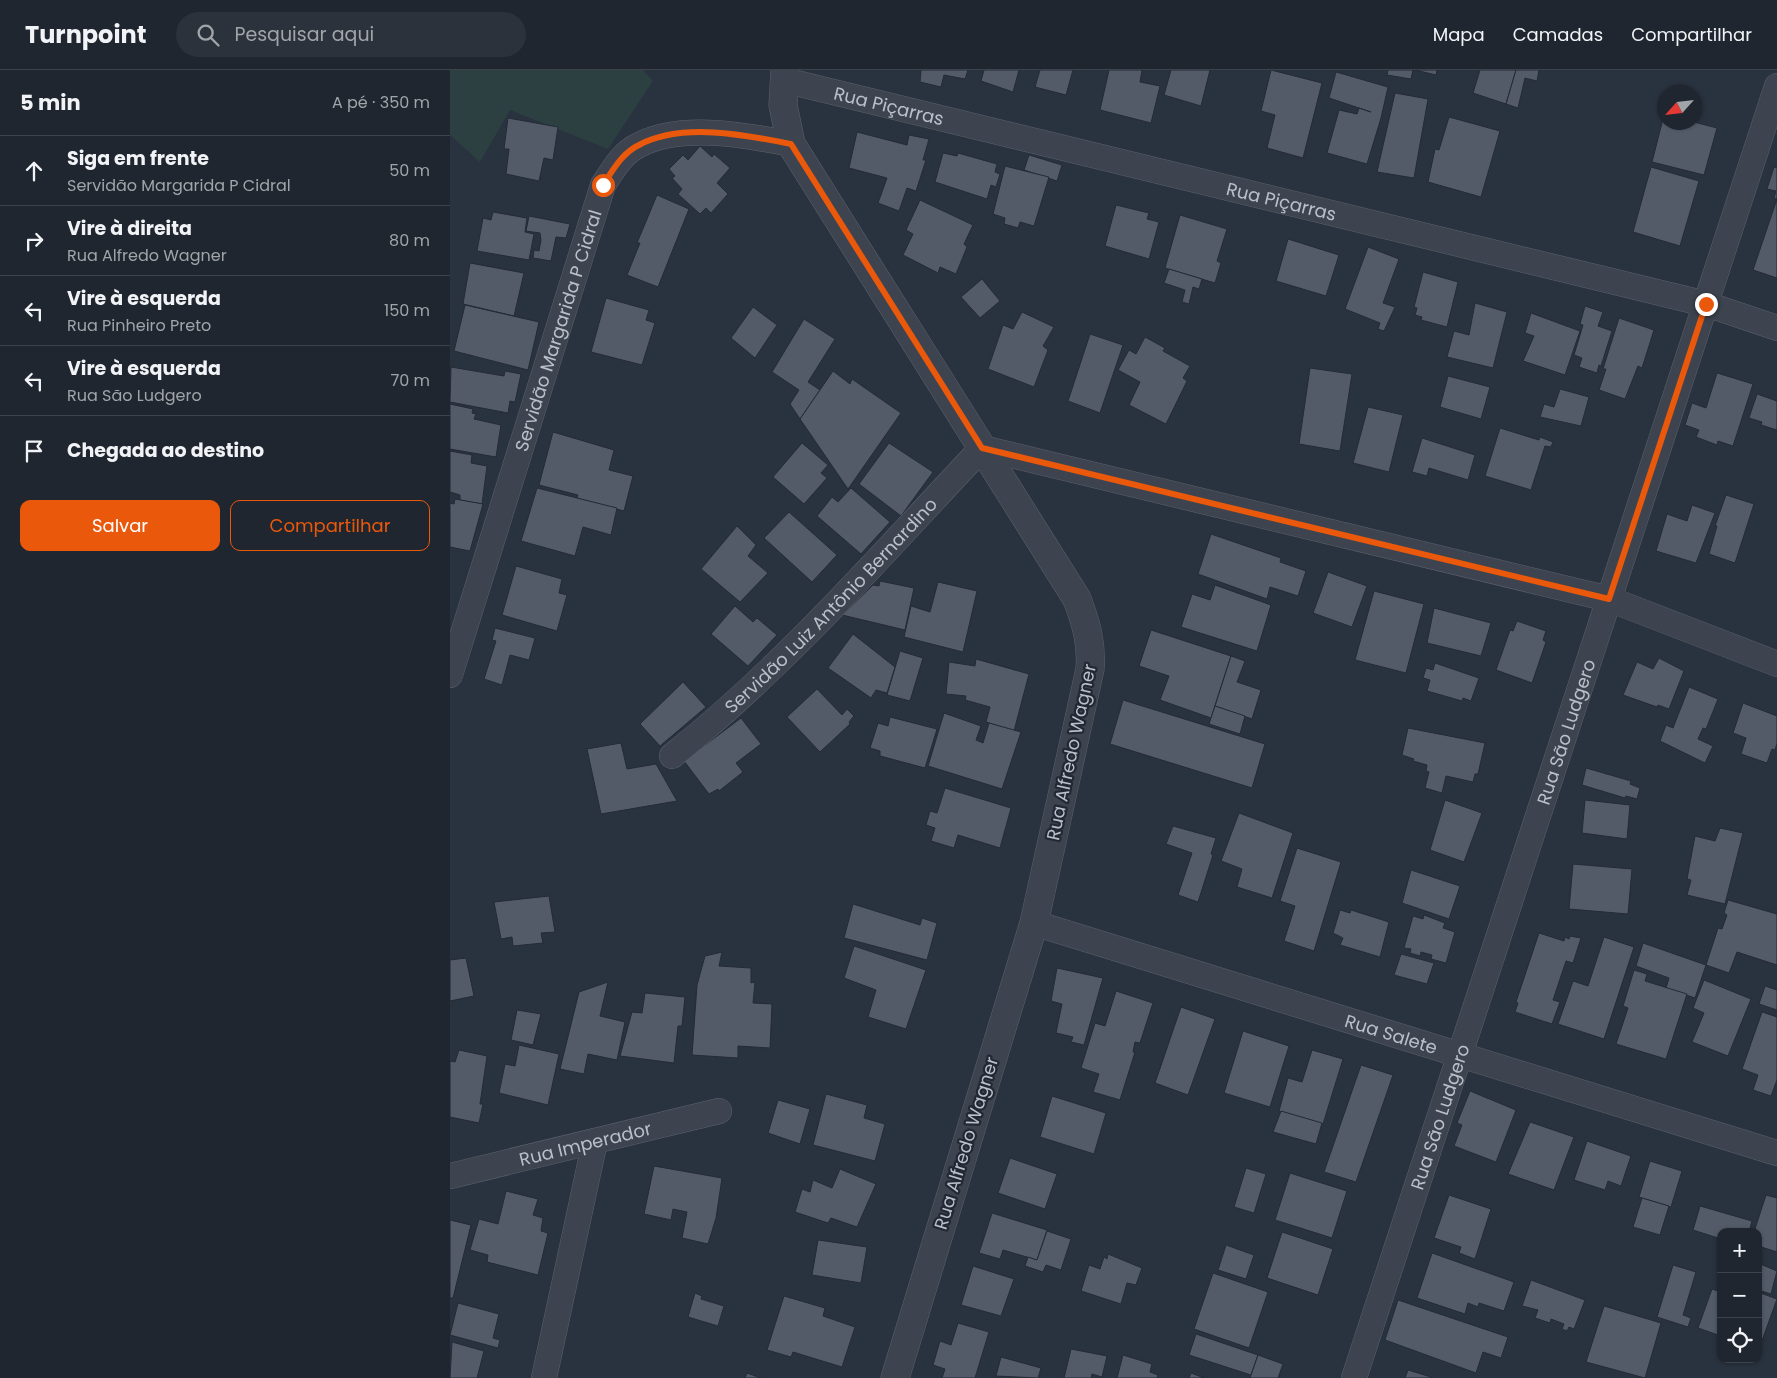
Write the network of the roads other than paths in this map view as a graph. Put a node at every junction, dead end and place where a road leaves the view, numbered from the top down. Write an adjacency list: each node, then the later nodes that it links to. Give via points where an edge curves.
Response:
1 (785, 75): 3 (street, Rua Alfredo Wagner, via 783,105); 4 (street, Rua Piçarras)
2 (1777, 86): 4 (street, Rua São Ludgero)
3 (791, 144): 6 (street, Rua Alfredo Wagner); 9 (street, Servidão Margarida P Cidral, via 714,132 662,136 638,145 619,160 603,185)
4 (1706, 304): 5 (street, Rua Piçarras); 7 (street, Rua São Ludgero)
5 (1777, 328)
6 (982, 448): 7 (street); 10 (street, Servidão Luiz Antônio Bernardino, via 770,670 720,718); 11 (street, Rua Alfredo Wagner, via 1077,599 1092,649)
7 (1609, 599): 8 (street); 12 (street, Rua São Ludgero)
8 (1777, 664)
9 (450, 676)
10 (672, 756)
11 (1034, 923): 12 (street, Rua Salete); 18 (street, Rua Alfredo Wagner)
12 (1459, 1054): 15 (street, Rua Salete); 19 (street, Rua São Ludgero)
13 (719, 1111): 14 (street, Rua Imperador)
14 (595, 1141): 16 (street, Rua Imperador); 17 (street)
15 (1777, 1154)
16 (450, 1176)
17 (544, 1378)
18 (895, 1378)
19 (1354, 1378)

